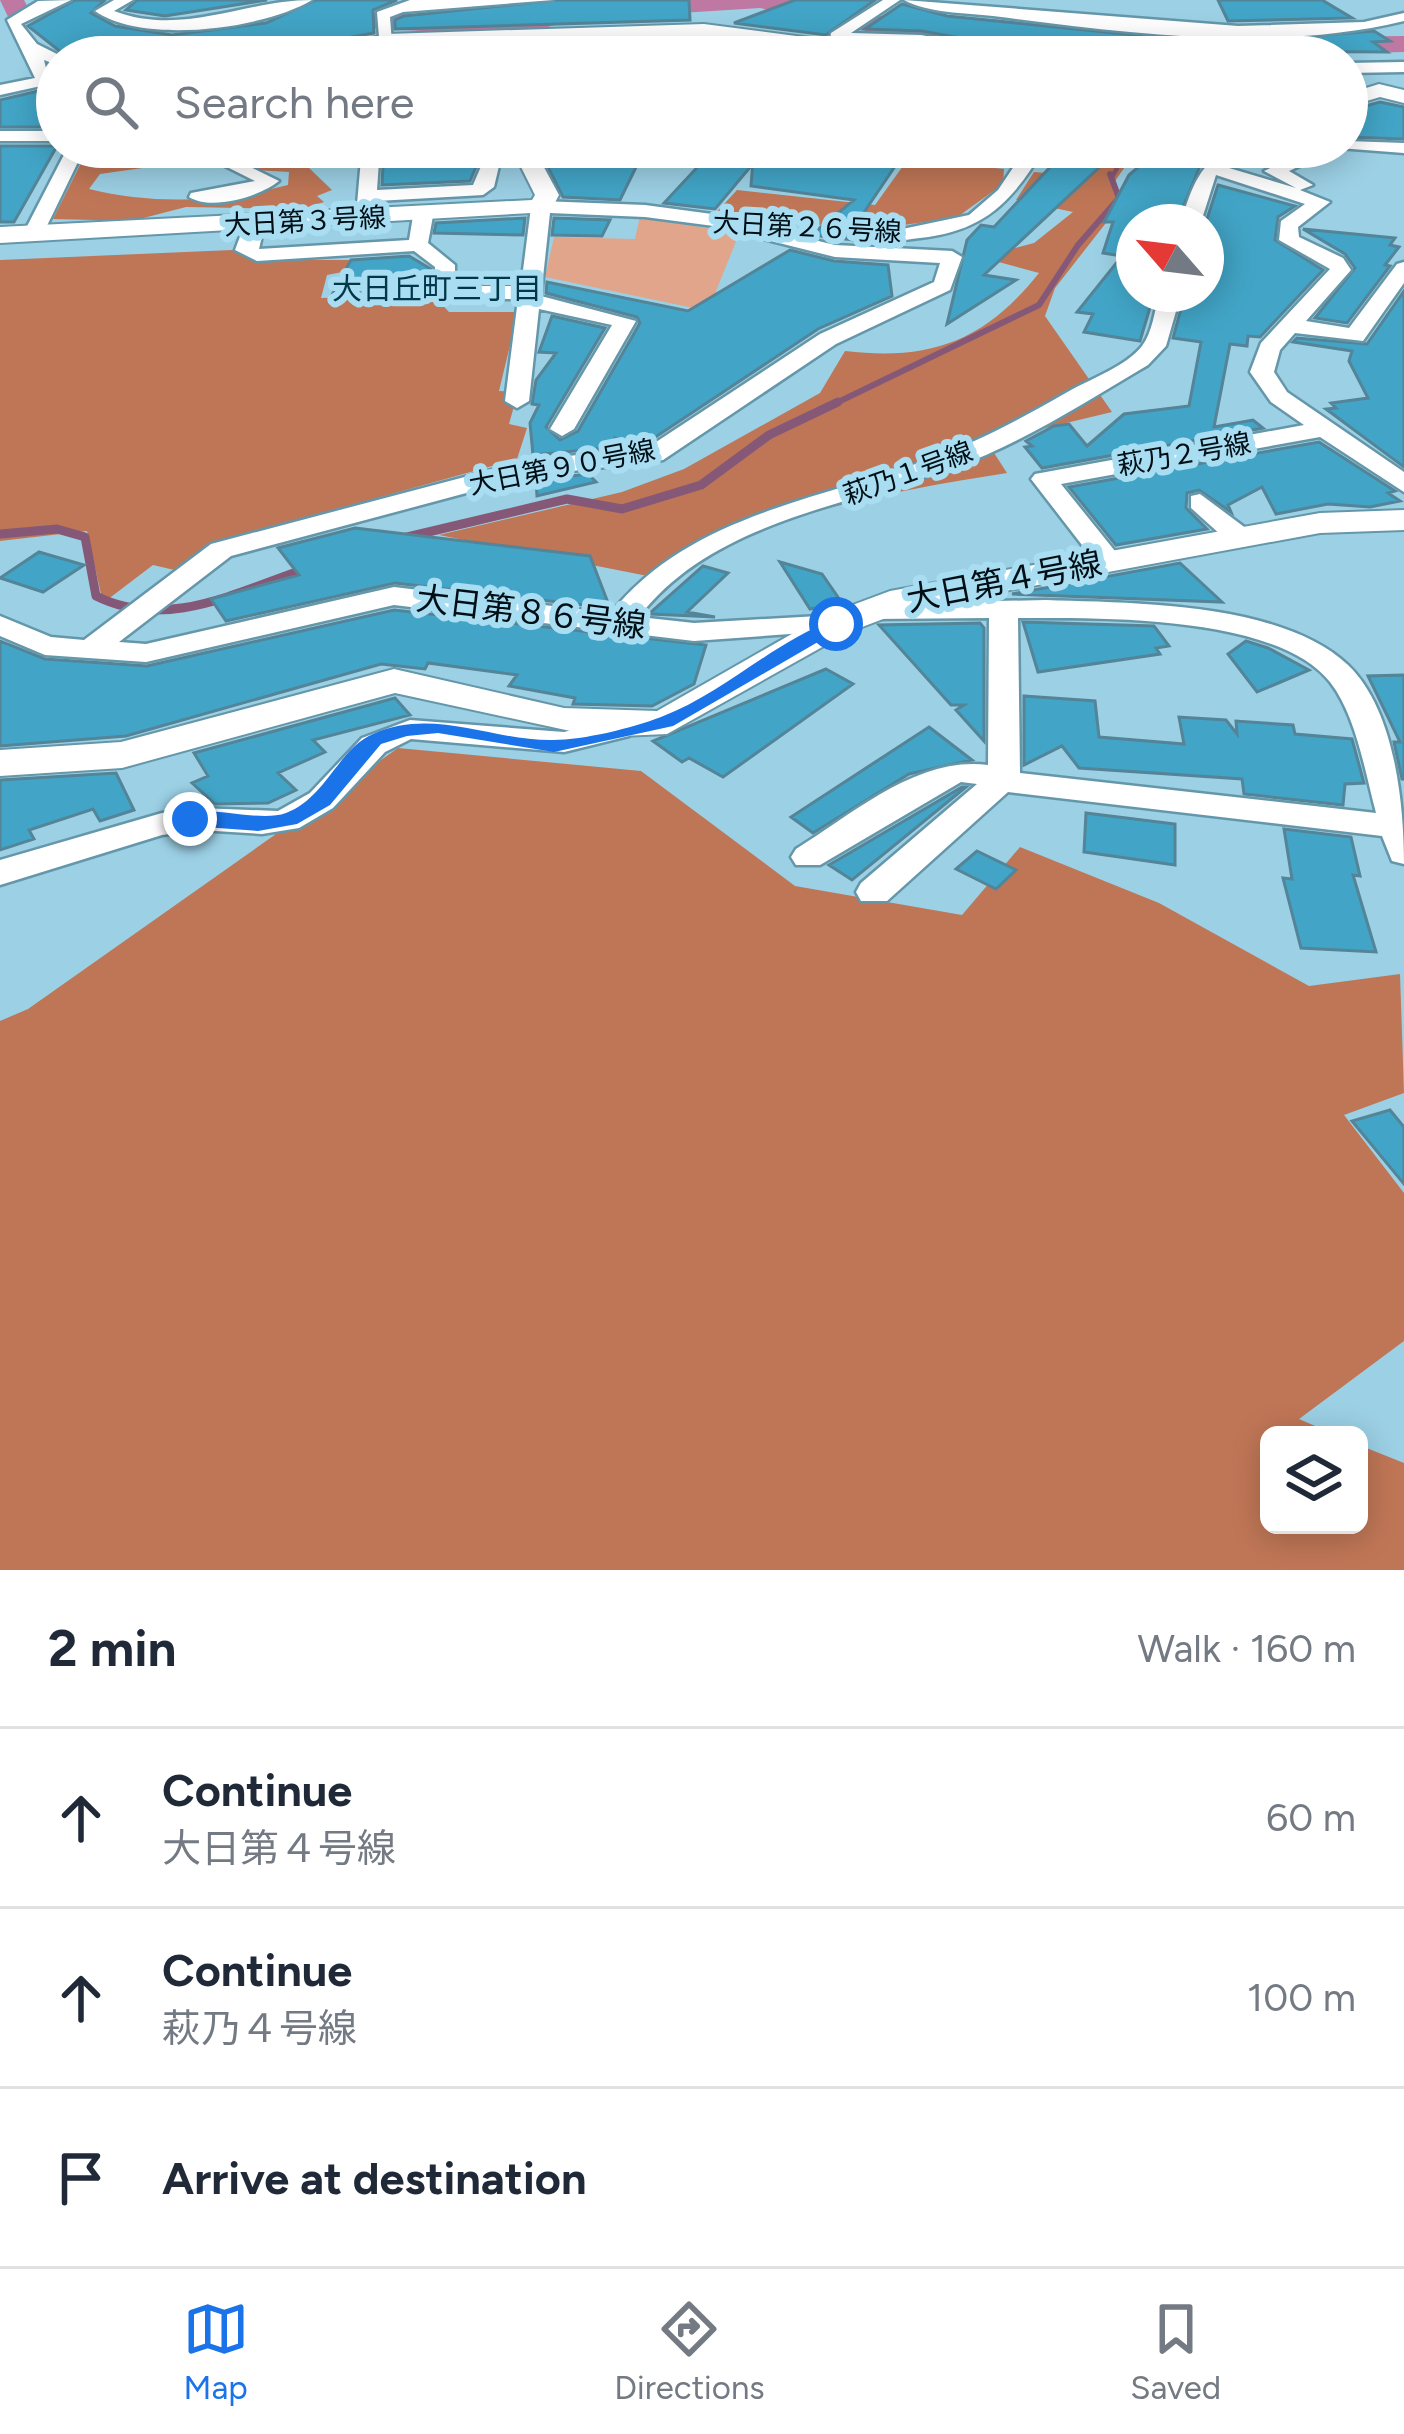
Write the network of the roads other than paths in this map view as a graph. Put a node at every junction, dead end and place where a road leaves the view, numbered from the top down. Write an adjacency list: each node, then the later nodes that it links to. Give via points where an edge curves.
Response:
1 (64, 0): 19 (street, via 12,22)
2 (305, 0): 6 (street, via 183,25 102,11)
3 (423, 0): 11 (street)
4 (546, 0): 11 (street)
5 (911, 0): 12 (street)
6 (133, 1)
7 (887, 3): 18 (street)
8 (1154, 7): 12 (street, via 1139,11)
9 (1284, 14): 13 (street)
10 (1404, 17): 13 (street, via 1369,28)
11 (387, 21): 14 (street); 15 (street)
12 (1136, 22): 13 (street)
13 (1298, 28)
14 (337, 36)
15 (532, 36)
16 (569, 36): 17 (street, via 642,28)
17 (800, 36)
18 (835, 36)
19 (32, 47): 20 (street); 21 (street)
20 (36, 49)
21 (36, 58)
22 (1404, 67): 23 (street)
23 (1368, 68)
24 (36, 82): 26 (street)
25 (1404, 87): 27 (street)
26 (0, 90)
27 (1379, 90): 28 (street); 29 (street)
28 (1368, 94)
29 (1404, 97)
30 (0, 136): 31 (street)
31 (36, 136)
32 (1368, 147): 33 (street)
33 (1404, 148)
34 (67, 168): 51 (street)
35 (243, 168): 44 (street, via 270,181)
36 (370, 168): 46 (street)
37 (489, 168): 46 (street, via 476,191)
38 (533, 168): 47 (street, via 547,195)
39 (1024, 168): 50 (street, 大日第２６号線, via 977,224 869,236)
40 (1218, 168): 42 (street)
41 (1281, 168): 43 (street, via 1274,171 1307,186)
42 (1215, 170): 43 (street); 45 (street, via 1205,174)
43 (1307, 195): 57 (street, via 1320,202 1288,225 1289,239 1340,270)
44 (198, 197)
45 (1196, 204)
46 (367, 207): 48 (street, 大日第３号線); 49 (street, 大日第３号線)
47 (541, 207): 48 (street, 大日第３号線); 50 (street, 大日第２６号線); 55 (street)
48 (423, 216): 53 (street)
49 (255, 224): 51 (street, 大日第３号線); 53 (street, via 245,250 257,255)
50 (759, 227): 70 (street, 大日第９０号線, via 835,251 952,257 943,286 828,339 654,455 529,468 220,550)
51 (33, 234): 52 (street, 大日第３号線)
52 (0, 235)
53 (418, 244): 55 (street, via 446,265 444,293)
54 (1403, 257): 57 (street, via 1355,336)
55 (528, 296): 58 (street); 59 (street, via 625,322)
56 (1165, 312): 68 (street, 萩乃１号線, via 1155,346 1140,360 977,450 681,557 631,601)
57 (1290, 325): 60 (street, via 1269,348 1262,372 1279,397)
58 (517, 401)
59 (562, 429)
60 (1324, 429): 61 (street); 65 (street, 萩乃２号線, via 1044,479)
61 (1404, 484)
62 (1200, 502): 64 (street)
63 (1404, 520): 64 (street, 大日第４号線)
64 (1241, 538): 65 (street, 大日第４号線)
65 (1108, 561): 67 (street, 大日第４号線, via 936,592)
66 (1003, 611): 67 (street, 大日第８６号線); 73 (street); 74 (street, 大日第８６号線, via 1110,610 1263,630 1298,646 1338,672 1357,707)
67 (854, 617): 68 (street, 大日第８６号線, via 694,632); 71 (street, 大日第４号線, via 667,722)
68 (619, 623): 70 (street, 大日第８６号線, via 394,596 146,653)
69 (0, 625): 70 (street, 大日第８６号線, via 45,646)
70 (88, 652)
71 (618, 729): 72 (street, 大日第４号線, via 394,681 122,755); 76 (street, via 554,746 438,727 405,730 374,740 323,801 290,819 190,819 66,848)
72 (0, 763)
73 (1004, 778): 74 (street); 75 (street, via 938,777); 77 (street)
74 (1400, 839)
75 (808, 856)
76 (0, 873)
77 (874, 892)

